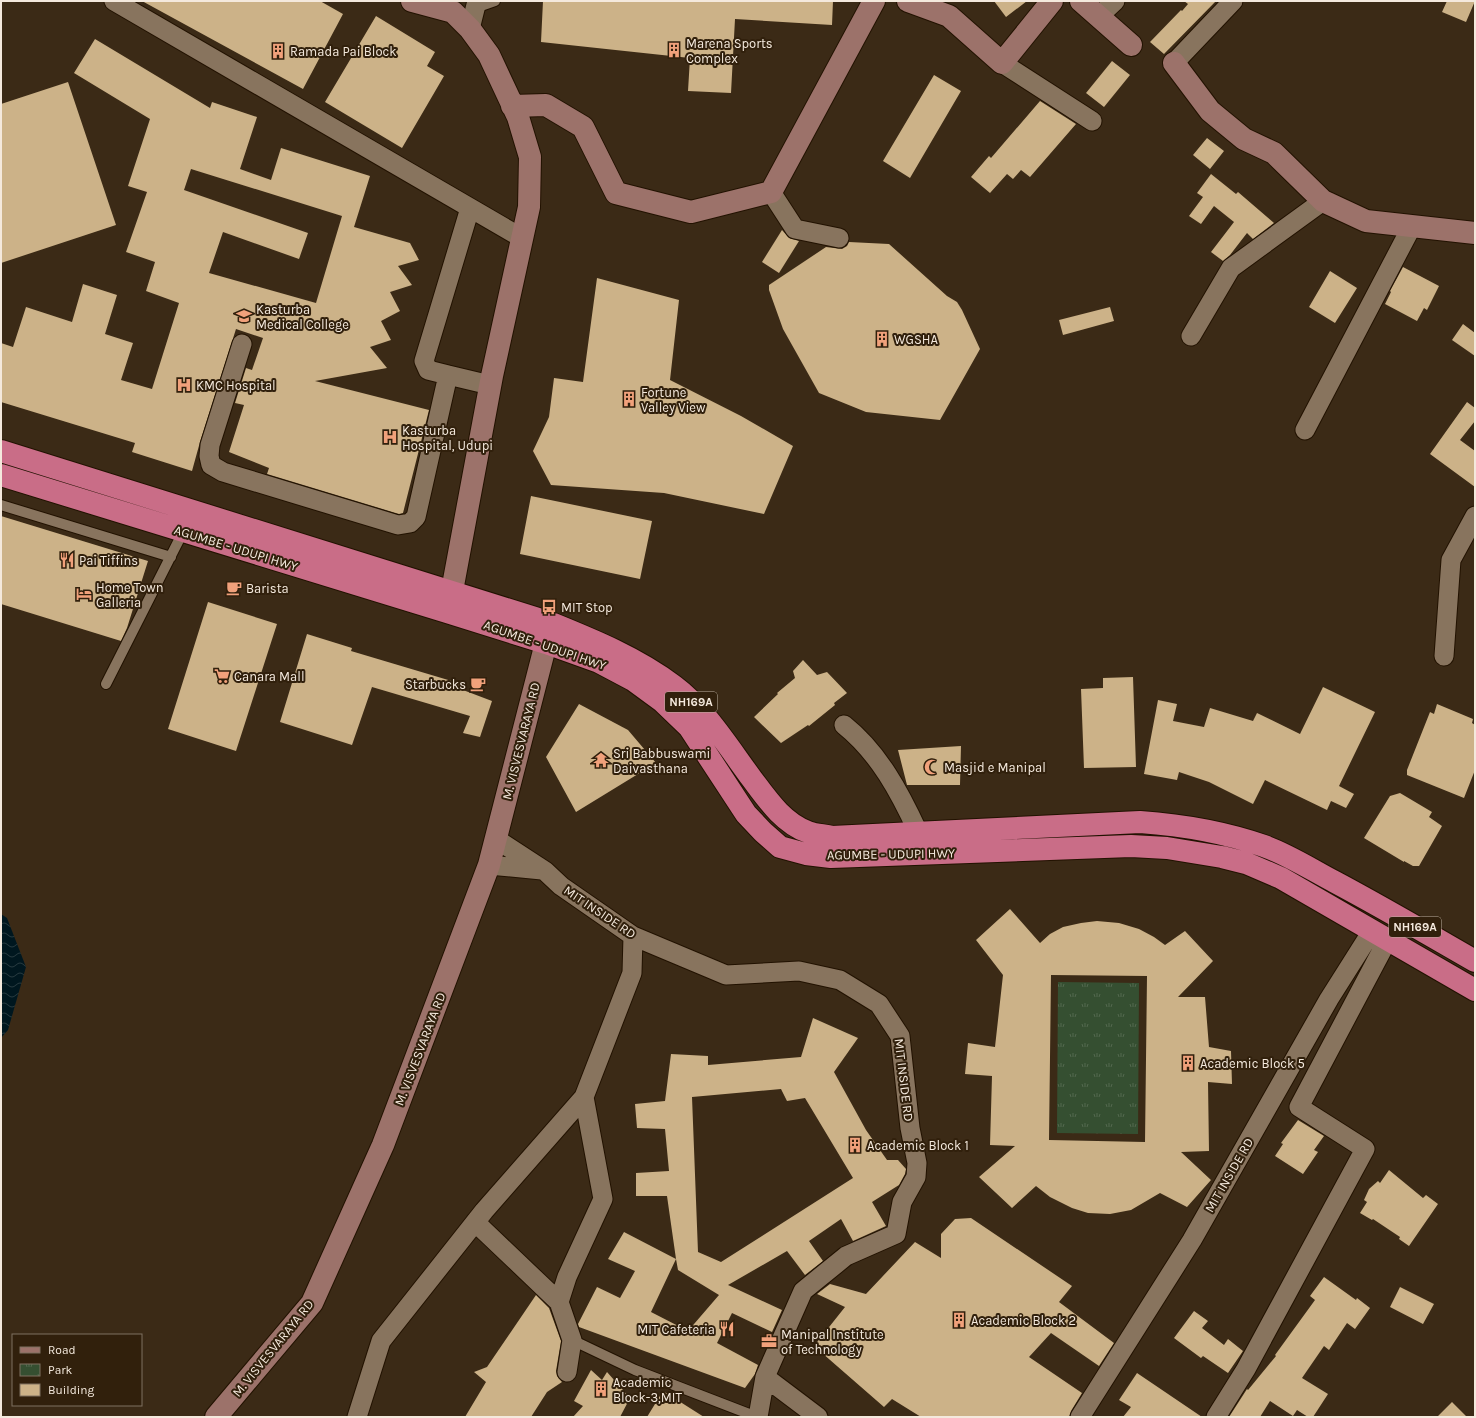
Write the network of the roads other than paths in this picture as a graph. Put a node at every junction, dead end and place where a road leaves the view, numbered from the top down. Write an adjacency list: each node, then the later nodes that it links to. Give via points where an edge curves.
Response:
1 (114, 1): 19 (street)
2 (412, 1): 10 (street, via 452,12)
3 (494, 1): 10 (lane)
4 (874, 1): 17 (street)
5 (908, 1): 13 (street, via 949,16)
6 (1052, 1): 13 (street)
7 (1081, 1): 11 (street)
8 (1115, 1): 11 (street)
9 (1233, 1): 14 (street)
10 (474, 13): 15 (street, via 489,55)
11 (1099, 16): 12 (street)
12 (1131, 45)
13 (1002, 63): 16 (street)
14 (1174, 63): 18 (street, via 1210,111 1244,139 1274,153)
15 (512, 106): 17 (street, via 546,105 583,127 616,193 691,212); 22 (street, via 530,157 529,207)
16 (1092, 121)
17 (771, 192): 23 (street, via 795,229)
18 (1323, 201): 20 (street, via 1366,221); 24 (street, via 1231,268)
19 (470, 208): 22 (street); 26 (street, via 424,361 428,370)
20 (1412, 226): 21 (street); 28 (street)
21 (1475, 233)
22 (522, 238): 27 (street)
23 (839, 238)
24 (1191, 336)
25 (242, 344): 26 (street, via 210,445 211,466 223,472 398,525 410,523 416,517)
26 (448, 375): 27 (street)
27 (490, 385): 35 (street)
28 (1304, 430)
29 (1, 451): 35 (highway, AGUMBE - UDUPI HWY / NH169A)
30 (1, 475): 33 (highway, AGUMBE - UDUPI HWY / NH169A)
31 (1, 505): 34 (lane)
32 (1475, 516): 37 (street, via 1451,560)
33 (183, 532): 34 (lane); 36 (highway, AGUMBE - UDUPI HWY / NH169A)
34 (171, 557): 38 (lane)
35 (452, 591): 36 (highway, AGUMBE - UDUPI HWY / NH169A)
36 (548, 633): 40 (highway, AGUMBE - UDUPI HWY / NH169A, via 600,642 675,686 697,708 769,802 787,820 808,832 832,837); 41 (street, M. VISVESVARAYA RD); 44 (highway, AGUMBE - UDUPI HWY / NH169A, via 633,680 663,702 689,727 746,814 780,847 831,857 1131,846 1166,848 1246,863 1281,878)
37 (1444, 656)
38 (106, 684)
39 (844, 725): 40 (street, via 860,737 882,767 901,795)
40 (918, 832): 46 (highway, AGUMBE - UDUPI HWY / NH169A, via 1140,822 1175,824 1209,831 1266,847 1292,859)
41 (496, 839): 42 (street, M. VISVESVARAYA RD); 43 (street, MIT INSIDE RD)
42 (489, 865): 43 (street); 54 (street, M. VISVESVARAYA RD, via 383,1145 312,1303)
43 (545, 871): 45 (street, MIT INSIDE RD, via 561,886)
44 (1380, 935): 47 (highway, AGUMBE - UDUPI HWY / NH169A); 58 (street, MIT INSIDE RD, via 1328,999 1192,1240); 59 (street, via 1299,1107 1365,1149 1246,1369)
45 (633, 936): 48 (street, via 632,973); 53 (street, MIT INSIDE RD, via 726,975 799,971 840,980 879,1004 900,1036 910,1128 917,1163 916,1177 902,1202 896,1234 846,1256 804,1291)
46 (1475, 961)
47 (1475, 990)
48 (584, 1097): 49 (street); 50 (street, via 603,1199 567,1277)
49 (475, 1222): 50 (street); 55 (street, via 381,1342)
50 (559, 1302): 51 (street)
51 (572, 1340): 52 (street); 56 (lane, via 635,1370)
52 (566, 1372)
53 (766, 1377): 56 (street); 57 (street)
54 (216, 1417)
55 (357, 1417)
56 (757, 1417)
57 (818, 1417)
58 (1080, 1417)
59 (1216, 1417)

